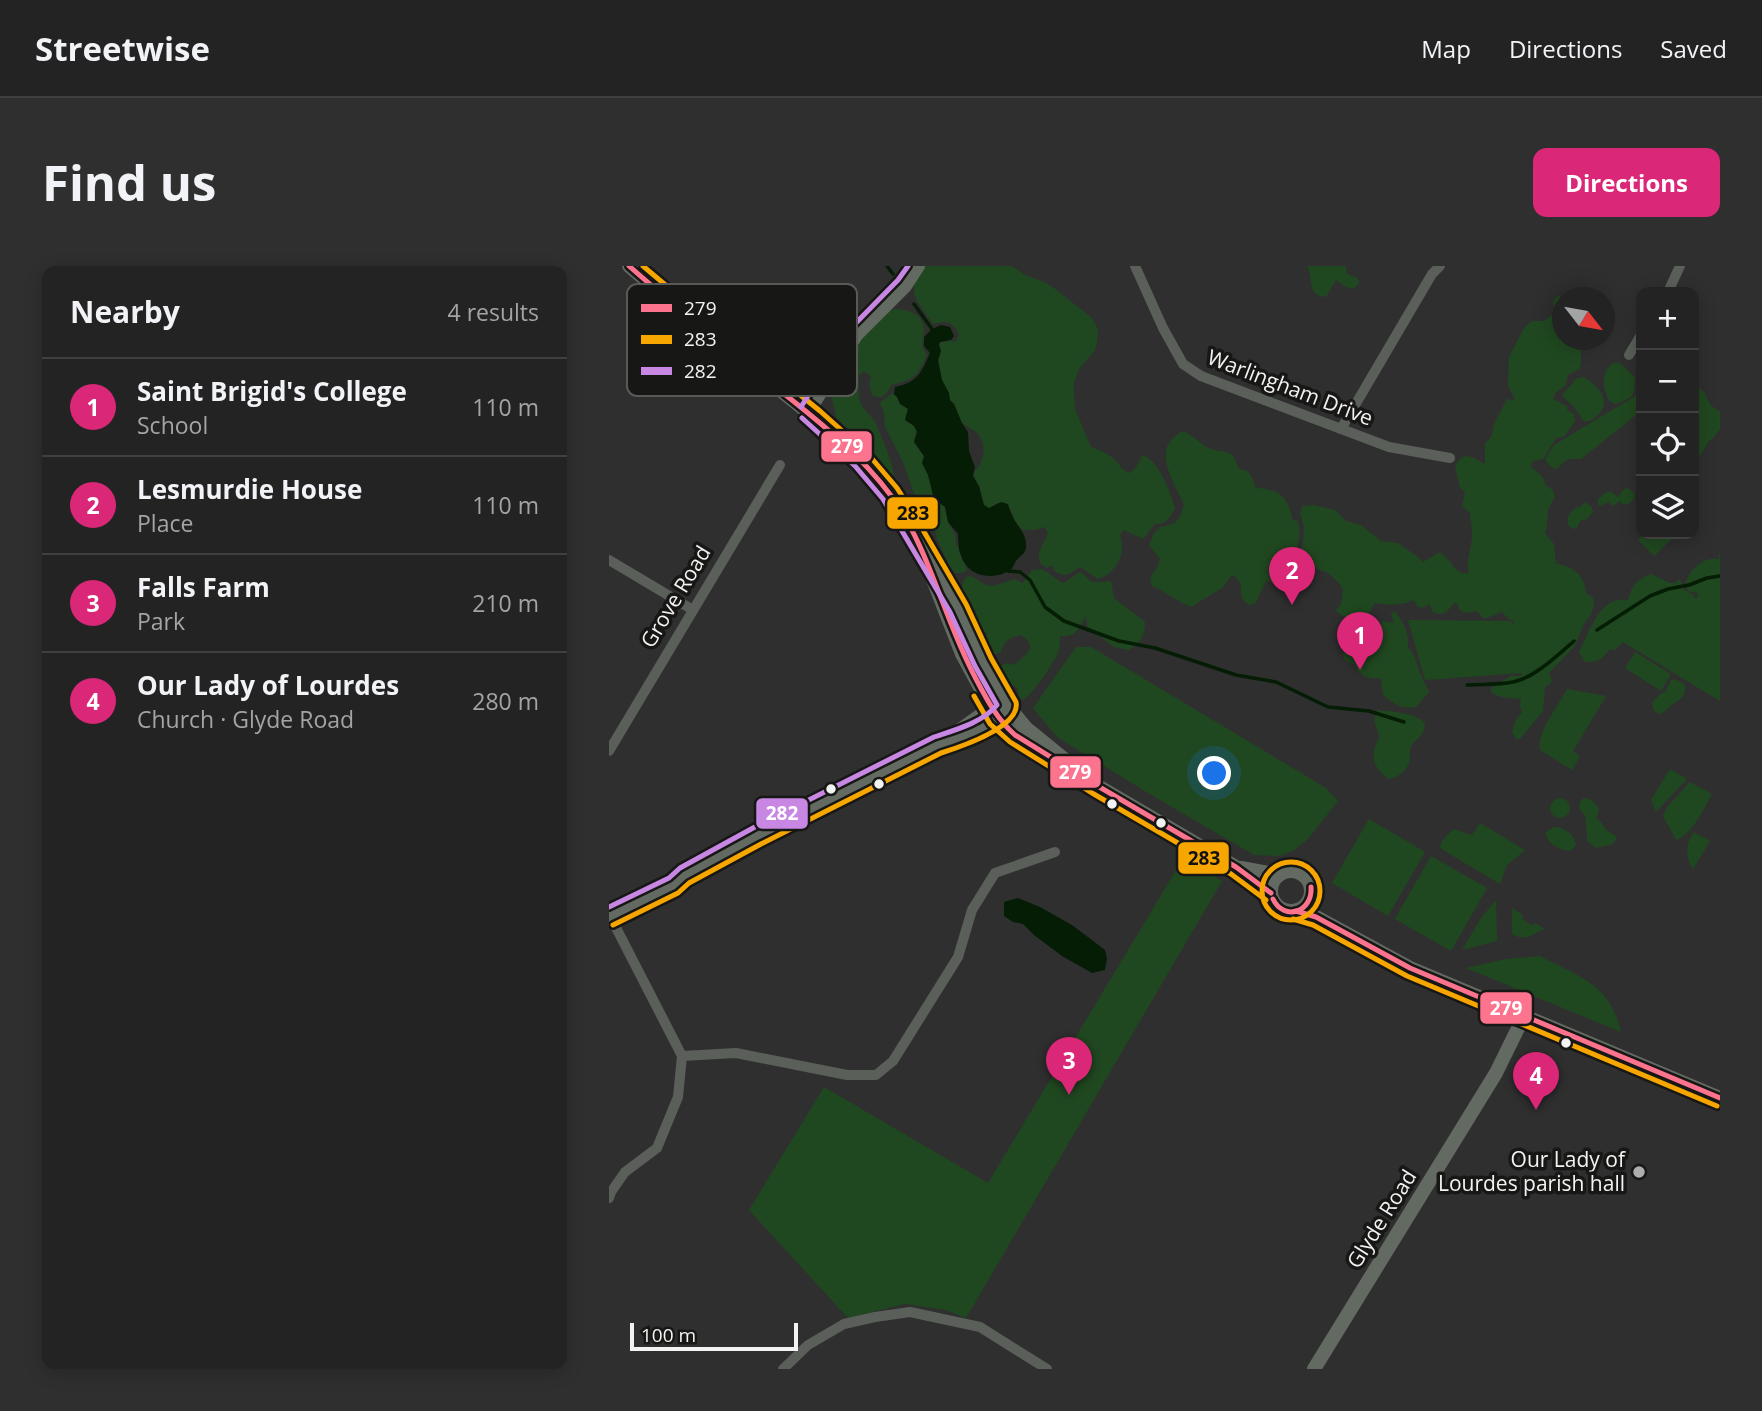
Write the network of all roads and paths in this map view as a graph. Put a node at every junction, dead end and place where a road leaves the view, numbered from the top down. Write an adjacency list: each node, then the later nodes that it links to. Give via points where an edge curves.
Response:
1 (629, 266): 6 (main road)
2 (918, 266): 8 (main road, via 905,286)
3 (1135, 266): 14 (street, Warlingham Drive, via 1183,364 1203,377)
4 (1440, 266): 14 (street)
5 (1680, 266): 7 (street)
6 (650, 284)
7 (1670, 287)
8 (857, 334)
9 (1636, 343): 10 (street)
10 (1629, 355)
11 (788, 396): 13 (main road)
12 (818, 396): 13 (main road)
13 (808, 412): 17 (main road, via 876,477)
14 (1341, 429): 15 (street, Warlingham Drive, via 1389,447)
15 (1450, 458)
16 (780, 465): 19 (street, Grove Road)
17 (919, 543): 20 (main road); 21 (main road, via 958,644)
18 (609, 560): 19 (street)
19 (694, 610): 22 (street, Grove Road)
20 (1008, 706): 21 (main road); 23 (main road, via 1026,728)
21 (994, 714): 23 (main road, via 1015,735); 27 (main road, via 963,737 938,745)
22 (609, 751)
23 (1096, 785): 25 (main road)
24 (1055, 852): 35 (street, via 995,873 972,910 958,957 893,1061 876,1075 847,1075 736,1053)
25 (1236, 867): 26 (main road); 28 (main road)
26 (1279, 875): 28 (main road); 29 (main road, via 1289,871 1305,875)
27 (684, 876): 30 (main road, via 668,878); 32 (main road)
28 (1271, 893): 31 (main road, via 1279,908)
29 (1312, 895): 31 (main road); 33 (main road)
30 (609, 908)
31 (1296, 911): 33 (main road)
32 (609, 916): 35 (street)
33 (1344, 932): 34 (main road, via 1410,968)
34 (1524, 1016): 36 (main road); 40 (main road, Glyde Road, via 1496,1073)
35 (682, 1056): 37 (street, via 678,1097 657,1148 625,1172)
36 (1720, 1098)
37 (609, 1198)
38 (783, 1369): 39 (street, via 808,1345 844,1324 911,1312 980,1327)
39 (1047, 1369)
40 (1314, 1369)

